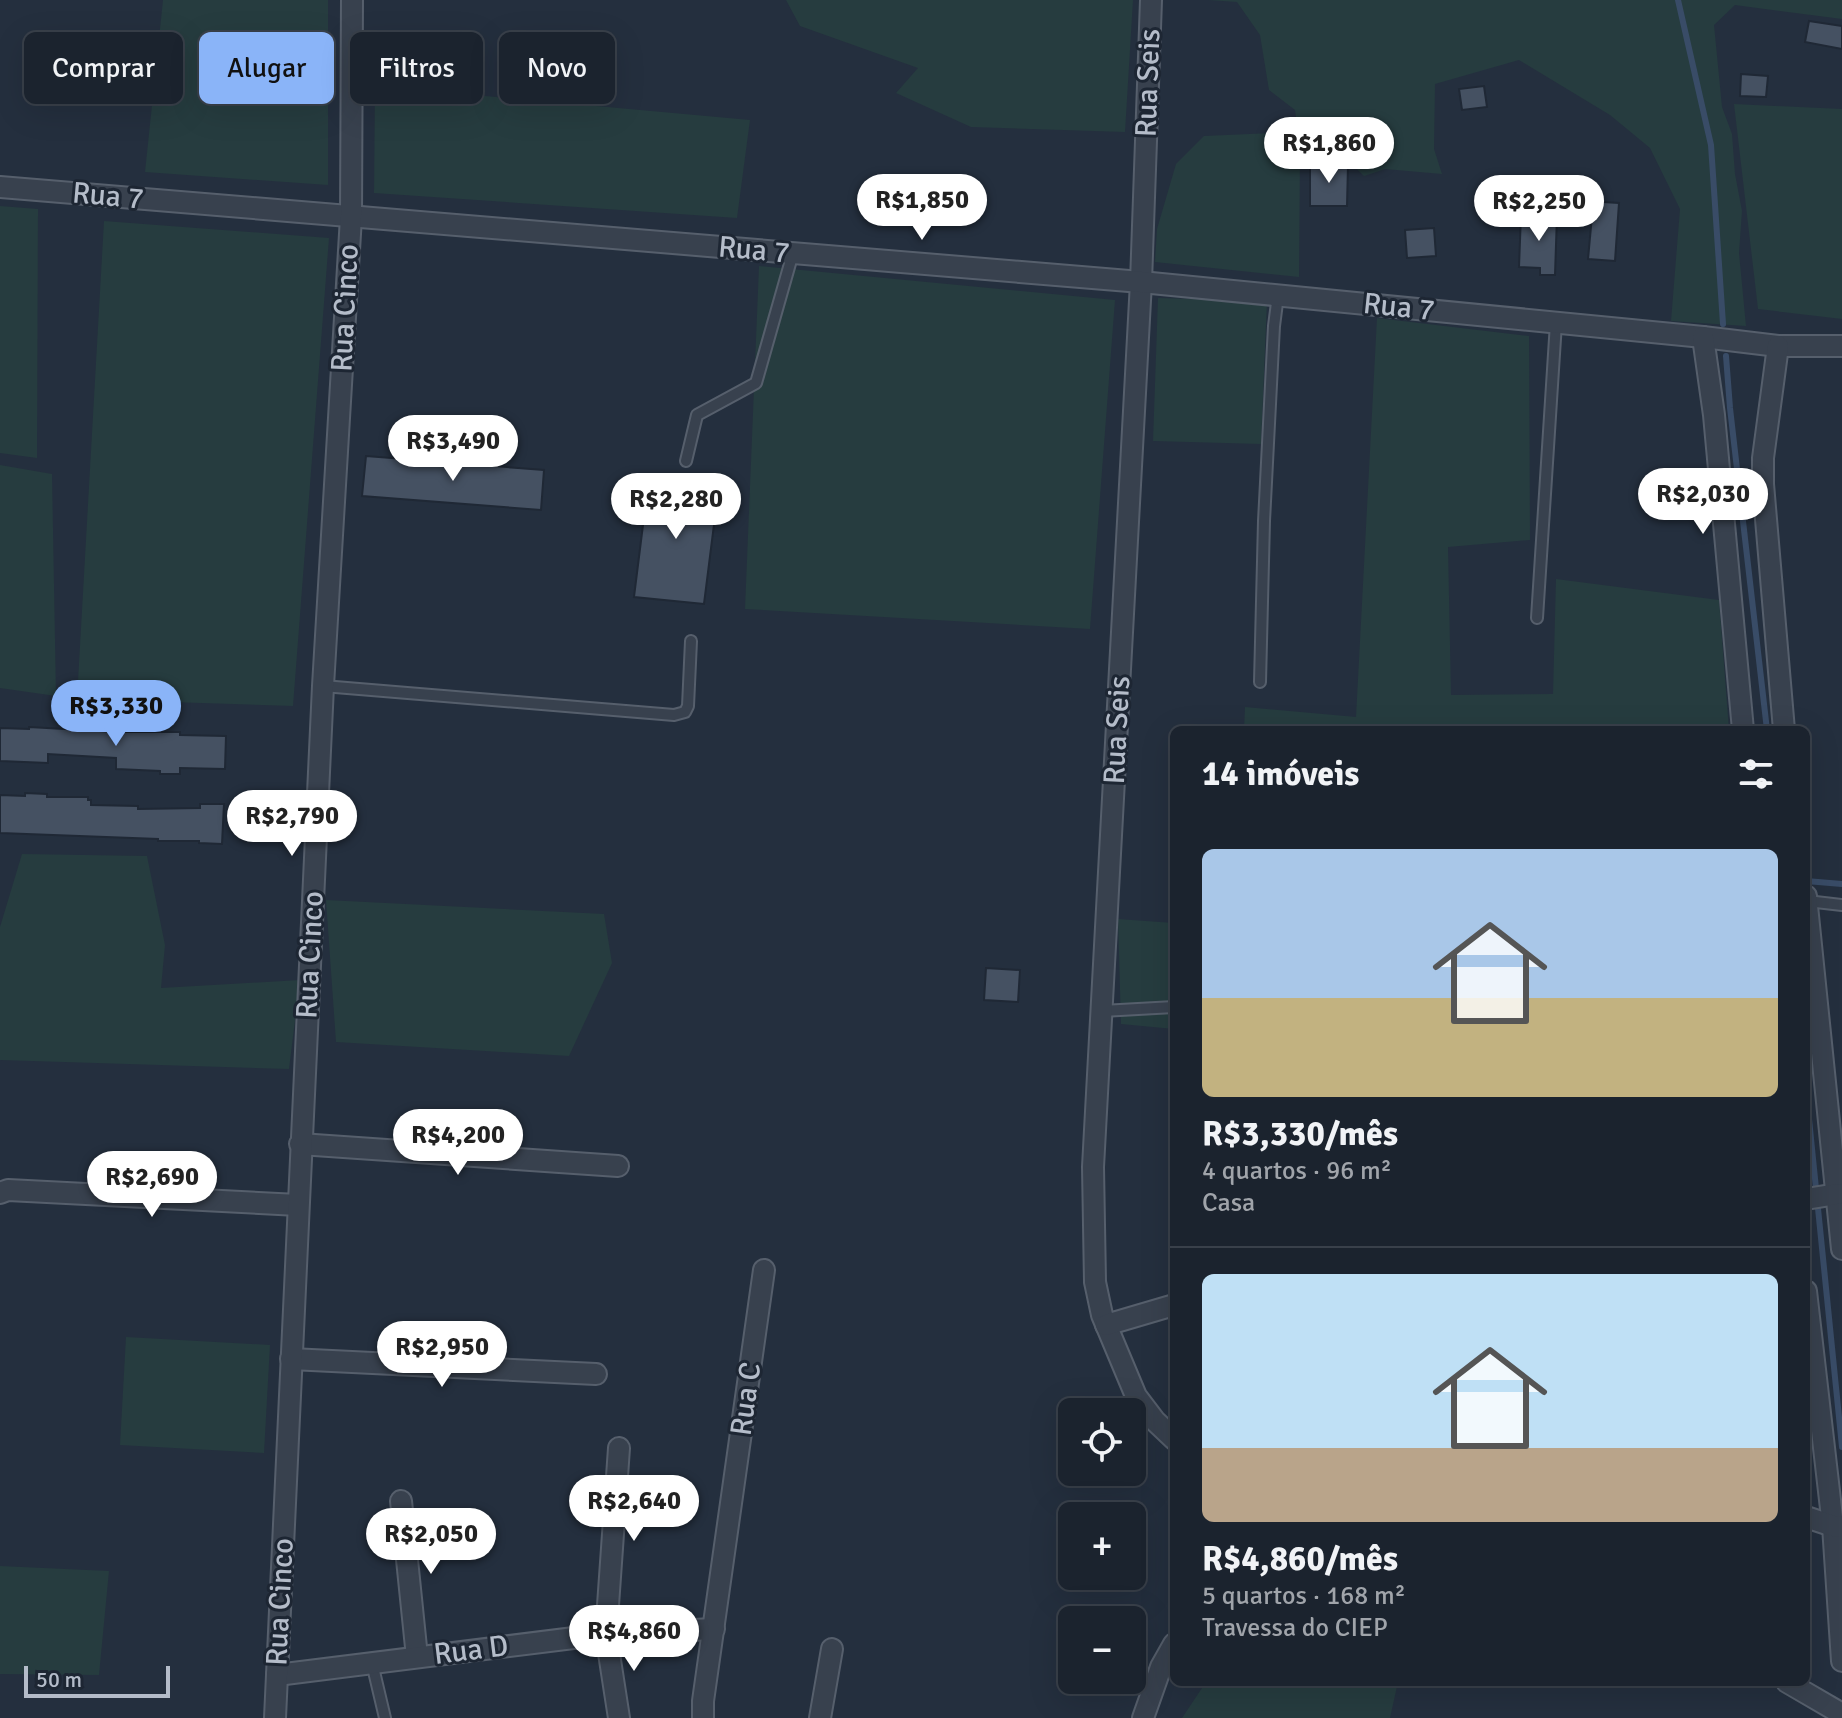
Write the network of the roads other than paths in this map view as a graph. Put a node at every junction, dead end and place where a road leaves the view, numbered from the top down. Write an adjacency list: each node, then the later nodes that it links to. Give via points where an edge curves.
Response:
1 (352, 0): 4 (street, Rua Cinco)
2 (1151, 0): 6 (street, Rua Seis)
3 (0, 187): 4 (street, Rua 7)
4 (351, 217): 5 (street, Rua 7); 16 (street, Rua Cinco)
5 (793, 253): 6 (street, Rua 7); 12 (lane, via 756,383 697,415)
6 (1141, 282): 7 (street, Rua 7); 23 (street, Rua Seis)
7 (1278, 295): 8 (street, Rua 7); 15 (lane)
8 (1556, 323): 9 (street, Rua 7); 13 (lane)
9 (1703, 337): 10 (street, Rua 7); 17 (street)
10 (1778, 346): 11 (street, Rua 7); 18 (street, via 1763,484)
11 (1842, 346)
12 (686, 461)
13 (1537, 618)
14 (691, 641): 16 (lane, via 688,706 674,715)
15 (1260, 682)
16 (323, 686): 24 (street, Rua Cinco)
17 (1743, 726)
18 (1784, 726)
19 (1810, 899): 20 (lane)
20 (1842, 905)
21 (1810, 990): 27 (street)
22 (1170, 1007): 23 (lane)
23 (1102, 1011): 33 (street, Rua Seis, via 1093,1167 1095,1282)
24 (300, 1144): 25 (street); 28 (street, Rua Cinco)
25 (618, 1166)
26 (0, 1193): 28 (street)
27 (1819, 1197): 29 (street)
28 (298, 1205): 34 (street, Rua Cinco)
29 (1842, 1249)
30 (764, 1270): 41 (street, Rua C)
31 (1170, 1306): 33 (street)
32 (1810, 1320): 40 (street)
33 (1106, 1325): 36 (street, Rua Seis, via 1136,1396)
34 (291, 1359): 35 (street); 48 (street, Rua Cinco)
35 (596, 1374)
36 (1170, 1435)
37 (619, 1448): 42 (street)
38 (401, 1501): 45 (street)
39 (1810, 1518): 40 (street)
40 (1838, 1527): 46 (street)
41 (714, 1629): 42 (street, Rua D); 54 (street, Rua C)
42 (606, 1634): 45 (street, Rua D); 53 (street)
43 (832, 1649): 55 (street)
44 (1170, 1651): 56 (street)
45 (417, 1657): 47 (street, Rua D)
46 (1842, 1661)
47 (372, 1663): 48 (street, Rua D); 52 (lane)
48 (277, 1675): 51 (street, Rua Cinco)
49 (1794, 1686): 50 (street)
50 (1842, 1714)
51 (275, 1718)
52 (385, 1718)
53 (619, 1718)
54 (703, 1718)
55 (820, 1718)
56 (1143, 1718)

